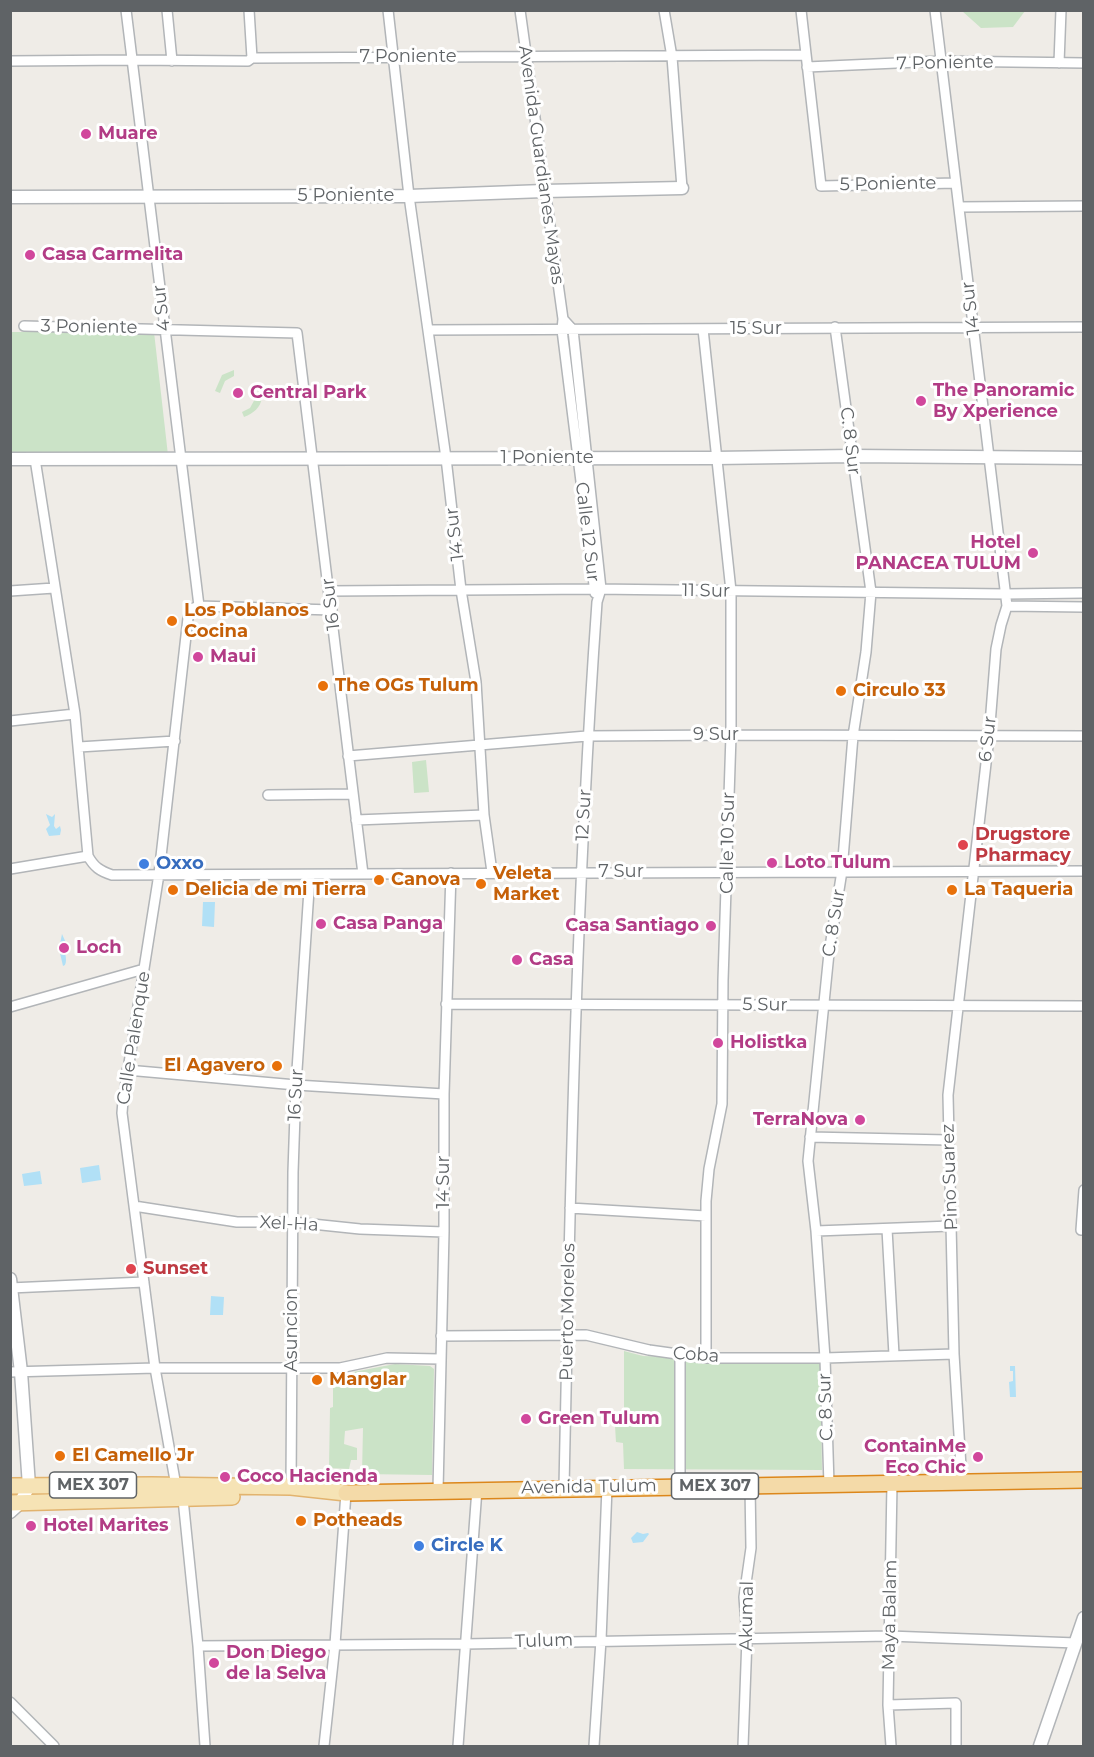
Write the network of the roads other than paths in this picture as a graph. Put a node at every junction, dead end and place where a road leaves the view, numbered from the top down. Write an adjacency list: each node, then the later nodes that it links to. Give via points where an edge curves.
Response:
1 (126, 10): 15 (street, 4 Sur)
2 (168, 10): 17 (street)
3 (249, 10): 13 (street)
4 (388, 10): 11 (street, 14 Sur)
5 (520, 10): 14 (street, Avenida Guardianes Mayas)
6 (663, 10): 12 (street)
7 (801, 10): 10 (street)
8 (935, 10): 18 (street, 14 Sur)
9 (1061, 10): 19 (street)
10 (806, 55): 12 (street, 7 Poniente); 21 (street)
11 (395, 57): 13 (street, 7 Poniente); 14 (street, 7 Poniente); 26 (street, 14 Sur)
12 (672, 57): 14 (street, 7 Poniente); 23 (street)
13 (252, 58): 17 (street, 7 Poniente)
14 (526, 58): 24 (street, Avenida Guardianes Mayas)
15 (131, 60): 16 (street, 7 Poniente); 17 (street, 7 Poniente); 25 (street, 4 Sur)
16 (10, 61)
17 (172, 61)
18 (941, 61): 19 (street, 7 Poniente); 21 (street, 7 Poniente); 22 (street, 14 Sur)
19 (1059, 63): 20 (street, 7 Poniente)
20 (1083, 63)
21 (807, 67): 22 (street, 5 Poniente, via 821,186)
22 (956, 183): 29 (street, 14 Sur)
23 (682, 188): 24 (street, 5 Poniente)
24 (544, 190): 26 (street, 5 Poniente); 30 (street, Avenida Guardianes Mayas)
25 (150, 196): 26 (street, 5 Poniente); 27 (street, 5 Poniente); 35 (street, 4 Sur)
26 (410, 196): 37 (street, 14 Sur)
27 (10, 197)
28 (1083, 206): 29 (street, 5 Poniente)
29 (959, 207): 32 (street, 14 Sur)
30 (563, 325): 37 (street, 15 Sur); 38 (street, 15 Sur); 40 (street, Calle 12 Sur)
31 (24, 326): 35 (street, 3 Poniente)
32 (973, 326): 33 (street, 15 Sur); 34 (street, 15 Sur); 45 (street, 14 Sur)
33 (836, 327): 36 (street, 15 Sur); 41 (street, C. 8 Sur)
34 (1083, 327)
35 (164, 329): 39 (street, 3 Poniente); 49 (street, 4 Sur)
36 (703, 329): 38 (street, 15 Sur); 44 (street, Calle 10 Sur)
37 (428, 330): 42 (street, 14 Sur)
38 (573, 330): 40 (street, Calle 12 Sur)
39 (297, 333): 50 (street, 16 Sur)
40 (578, 418): 43 (street, Calle 12 Sur)
41 (852, 456): 44 (street, 1 Poniente); 45 (street, 1 Poniente); 57 (street, C. 8 Sur)
42 (446, 458): 43 (street, 1 Poniente); 50 (street, 1 Poniente); 52 (street, 14 Sur)
43 (582, 458): 44 (street, 1 Poniente); 53 (street, Calle 12 Sur)
44 (715, 458): 56 (street, Calle 10 Sur)
45 (989, 458): 46 (street, 1 Poniente); 59 (street, 14 Sur)
46 (1083, 458)
47 (10, 459): 48 (street, 1 Poniente)
48 (35, 459): 49 (street, 1 Poniente); 51 (street)
49 (182, 459): 50 (street, 1 Poniente); 63 (street, 4 Sur)
50 (313, 459): 55 (street, 16 Sur)
51 (54, 588): 54 (street); 65 (street)
52 (461, 590): 53 (street, 11 Sur); 55 (street, 11 Sur); 73 (street, 14 Sur, via 476,682)
53 (598, 590): 56 (street, 11 Sur); 60 (street, Calle 12 Sur)
54 (10, 591)
55 (329, 591): 64 (street, 16 Sur)
56 (731, 591): 57 (street, 11 Sur); 67 (street, Calle 10 Sur)
57 (871, 592): 59 (street, 11 Sur); 69 (street, C. 8 Sur)
58 (1083, 593): 59 (street, 11 Sur)
59 (1006, 594): 61 (street, 14 Sur)
60 (597, 602): 68 (street, 12 Sur)
61 (1007, 606): 62 (street); 71 (street, 6 Sur, via 996,649)
62 (1083, 607)
63 (195, 608): 64 (street); 72 (street, Calle Palenque, via 188,618)
64 (332, 610): 75 (street, 16 Sur)
65 (75, 714): 66 (street); 74 (street)
66 (10, 721)
67 (731, 735): 68 (street, 9 Sur); 69 (street, 9 Sur); 85 (street, Calle 10 Sur)
68 (587, 736): 73 (street, 9 Sur); 87 (street, 12 Sur)
69 (854, 736): 71 (street, 9 Sur); 82 (street, C. 8 Sur)
70 (1083, 736): 71 (street, 9 Sur)
71 (989, 737): 88 (street, 6 Sur)
72 (175, 741): 74 (street); 89 (street, Calle Palenque)
73 (480, 746): 75 (street, 9 Sur); 78 (street, 14 Sur)
74 (79, 747): 80 (street)
75 (348, 756): 76 (street, 16 Sur)
76 (353, 794): 77 (street); 79 (street, 16 Sur)
77 (268, 795)
78 (484, 815): 79 (street); 84 (street, 14 Sur)
79 (356, 819): 90 (street, 16 Sur)
80 (88, 856): 81 (street); 89 (street, 7 Sur, via 99,870 112,875)
81 (10, 869)
82 (842, 871): 85 (street, 7 Sur); 88 (street, 7 Sur); 97 (street, C. 8 Sur)
83 (1083, 871): 88 (street, 7 Sur)
84 (492, 872): 86 (street, 7 Sur); 87 (street, 7 Sur)
85 (727, 872): 87 (street, 7 Sur); 95 (street, Calle 10 Sur)
86 (451, 873): 90 (street, 7 Sur); 93 (street, 14 Sur)
87 (581, 873): 94 (street, 12 Sur)
88 (973, 873): 96 (street, Pino Suarez)
89 (159, 874): 91 (street, 7 Sur); 92 (street, Calle Palenque)
90 (363, 874): 91 (street, 7 Sur)
91 (310, 875): 101 (street, 16 Sur)
92 (144, 969): 99 (street); 100 (street, Calle Palenque)
93 (446, 1004): 94 (street, 5 Sur); 102 (street, 14 Sur)
94 (576, 1004): 95 (street, 5 Sur); 108 (street, 12 Sur)
95 (723, 1004): 97 (street, 5 Sur); 109 (street, Calle 10 Sur, via 722,1104 709,1169)
96 (958, 1005): 97 (street, 5 Sur); 98 (street, 5 Sur); 104 (street, Pino Suarez, via 948,1095)
97 (824, 1006): 103 (street, C. 8 Sur)
98 (1083, 1006)
99 (10, 1007)
100 (127, 1070): 101 (street); 107 (street, Calle Palenque, via 122,1113)
101 (296, 1085): 102 (street); 105 (street, 16 Sur)
102 (444, 1094): 115 (street, 14 Sur)
103 (810, 1137): 104 (street); 113 (street, C. 8 Sur, via 808,1161)
104 (948, 1140): 111 (street, Pino Suarez)
105 (293, 1172): 110 (street, Asuncion)
106 (1083, 1190): 114 (street)
107 (134, 1206): 110 (street, Xel-Ha, via 219,1220); 116 (street, Calle Palenque)
108 (570, 1208): 109 (street); 119 (street, Puerto Morelos)
109 (706, 1216): 123 (street, Calle 10 Sur)
110 (293, 1222): 115 (street, Xel-Ha); 127 (street, Asuncion)
111 (951, 1226): 112 (street); 120 (street, Pino Suarez)
112 (887, 1229): 113 (street); 122 (street)
113 (816, 1230): 124 (street, C. 8 Sur)
114 (1083, 1230)
115 (444, 1232): 118 (street, 14 Sur)
116 (144, 1282): 117 (street); 126 (street, Calle Palenque)
117 (11, 1285): 128 (street)
118 (441, 1335): 119 (street, Coba); 125 (street, 14 Sur)
119 (567, 1335): 121 (street, Coba, via 602,1337); 139 (street, Puerto Morelos)
120 (954, 1354): 122 (street, Coba); 130 (street, Pino Suarez)
121 (680, 1356): 123 (street, Coba); 135 (street)
122 (894, 1356): 124 (street, Coba)
123 (706, 1358): 124 (street, Coba)
124 (825, 1358): 132 (street, C. 8 Sur)
125 (440, 1359): 127 (street, via 387,1358 350,1367); 141 (street, 14 Sur)
126 (155, 1368): 127 (street); 128 (street); 142 (street, Calle Palenque)
127 (292, 1369): 137 (street, Asuncion)
128 (16, 1372): 134 (street)
129 (1083, 1480): 130 (highway, Avenida Tulum / MEX 307)
130 (962, 1483): 131 (highway, Avenida Tulum / MEX 307)
131 (892, 1484): 132 (highway, Avenida Tulum / MEX 307); 146 (street, Maya Balam)
132 (829, 1485): 136 (highway, Avenida Tulum / MEX 307)
133 (10, 1486): 134 (main road, Avenida Tulum / MEX 307)
134 (29, 1486): 142 (main road, Avenida Tulum / MEX 307); 144 (street)
135 (680, 1486): 136 (highway, Avenida Tulum / MEX 307); 138 (highway, Avenida Tulum / MEX 307)
136 (750, 1486): 147 (street, Akumal, via 751,1548 744,1597)
137 (291, 1487): 142 (main road, Avenida Tulum / MEX 307); 143 (main road, Avenida Tulum / MEX 307)
138 (607, 1487): 139 (highway, Avenida Tulum / MEX 307); 148 (street)
139 (564, 1488): 140 (highway, Avenida Tulum / MEX 307)
140 (477, 1489): 141 (highway, Avenida Tulum / MEX 307); 151 (street)
141 (438, 1490): 143 (highway, Avenida Tulum / MEX 307)
142 (180, 1493): 143 (main road, Avenida Tulum / MEX 307); 144 (main road, Avenida Tulum / MEX 307); 152 (street, Calle Palenque)
143 (346, 1493): 150 (street)
144 (14, 1506)
145 (1083, 1618): 149 (street)
146 (889, 1636): 147 (street, Tulum); 149 (street, Tulum); 154 (street, Maya Balam)
147 (747, 1638): 148 (street, Tulum); 160 (street, Akumal)
148 (601, 1640): 151 (street, Tulum); 159 (street)
149 (1076, 1643): 163 (street)
150 (335, 1644): 151 (street, Tulum); 152 (street, Tulum); 157 (street)
151 (465, 1644): 158 (street)
152 (198, 1646): 156 (street, Calle Palenque)
153 (10, 1702): 155 (street)
154 (888, 1705): 161 (street, Maya Balam); 162 (street, via 956,1703)
155 (54, 1746)
156 (205, 1746)
157 (324, 1746)
158 (458, 1746)
159 (594, 1746)
160 (742, 1746)
161 (891, 1746)
162 (956, 1746)
163 (1040, 1746)

